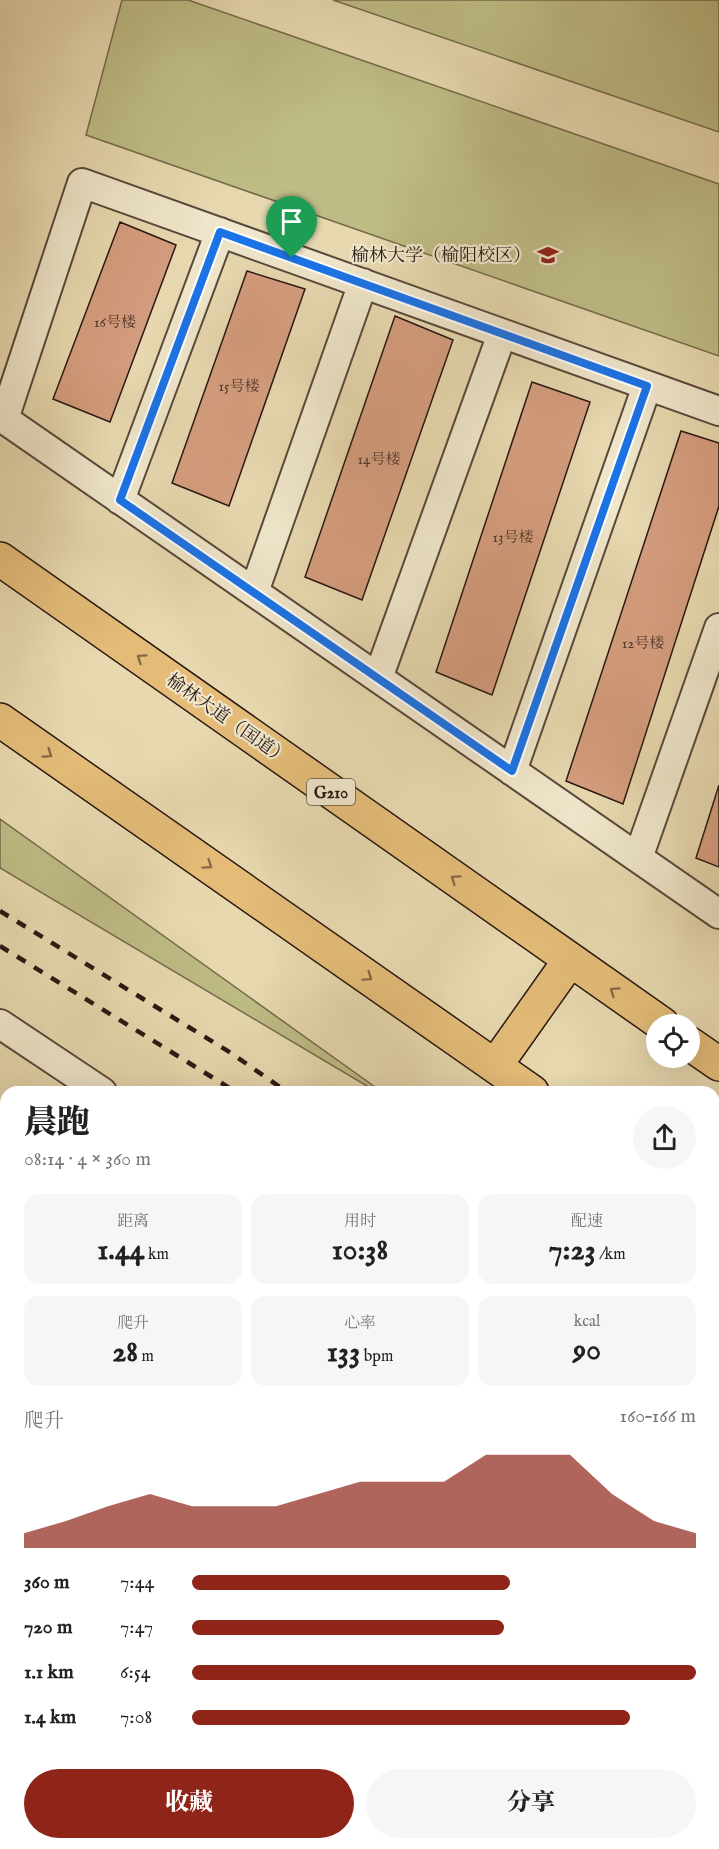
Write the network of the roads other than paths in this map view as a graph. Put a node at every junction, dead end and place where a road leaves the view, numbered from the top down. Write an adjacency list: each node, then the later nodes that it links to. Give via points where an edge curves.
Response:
1 (220, 232): 2 (street); 6 (street); 6 (street, via 82,183 4,419)
2 (363, 283): 3 (street); 8 (street)
3 (502, 334): 4 (street); 10 (street)
4 (647, 386): 5 (street); 12 (street)
5 (719, 411)
6 (120, 500): 8 (street)
7 (0, 559): 15 (highway, 榆林大道（国道） / G210, one-way to 7)
8 (254, 592): 10 (street)
9 (719, 628): 13 (street)
10 (378, 678): 12 (street)
11 (0, 720): 20 (highway, one-way to 20)
12 (512, 771): 13 (street)
13 (638, 858): 14 (street)
14 (719, 914)
15 (570, 960): 16 (highway, 榆林大道（国道） / G210, one-way to 15); 20 (highway)
16 (648, 1014)
17 (0, 1024): 21 (street)
18 (700, 1051): 19 (highway)
19 (719, 1064)
20 (495, 1066): 22 (highway)
21 (93, 1086)
22 (523, 1086)

